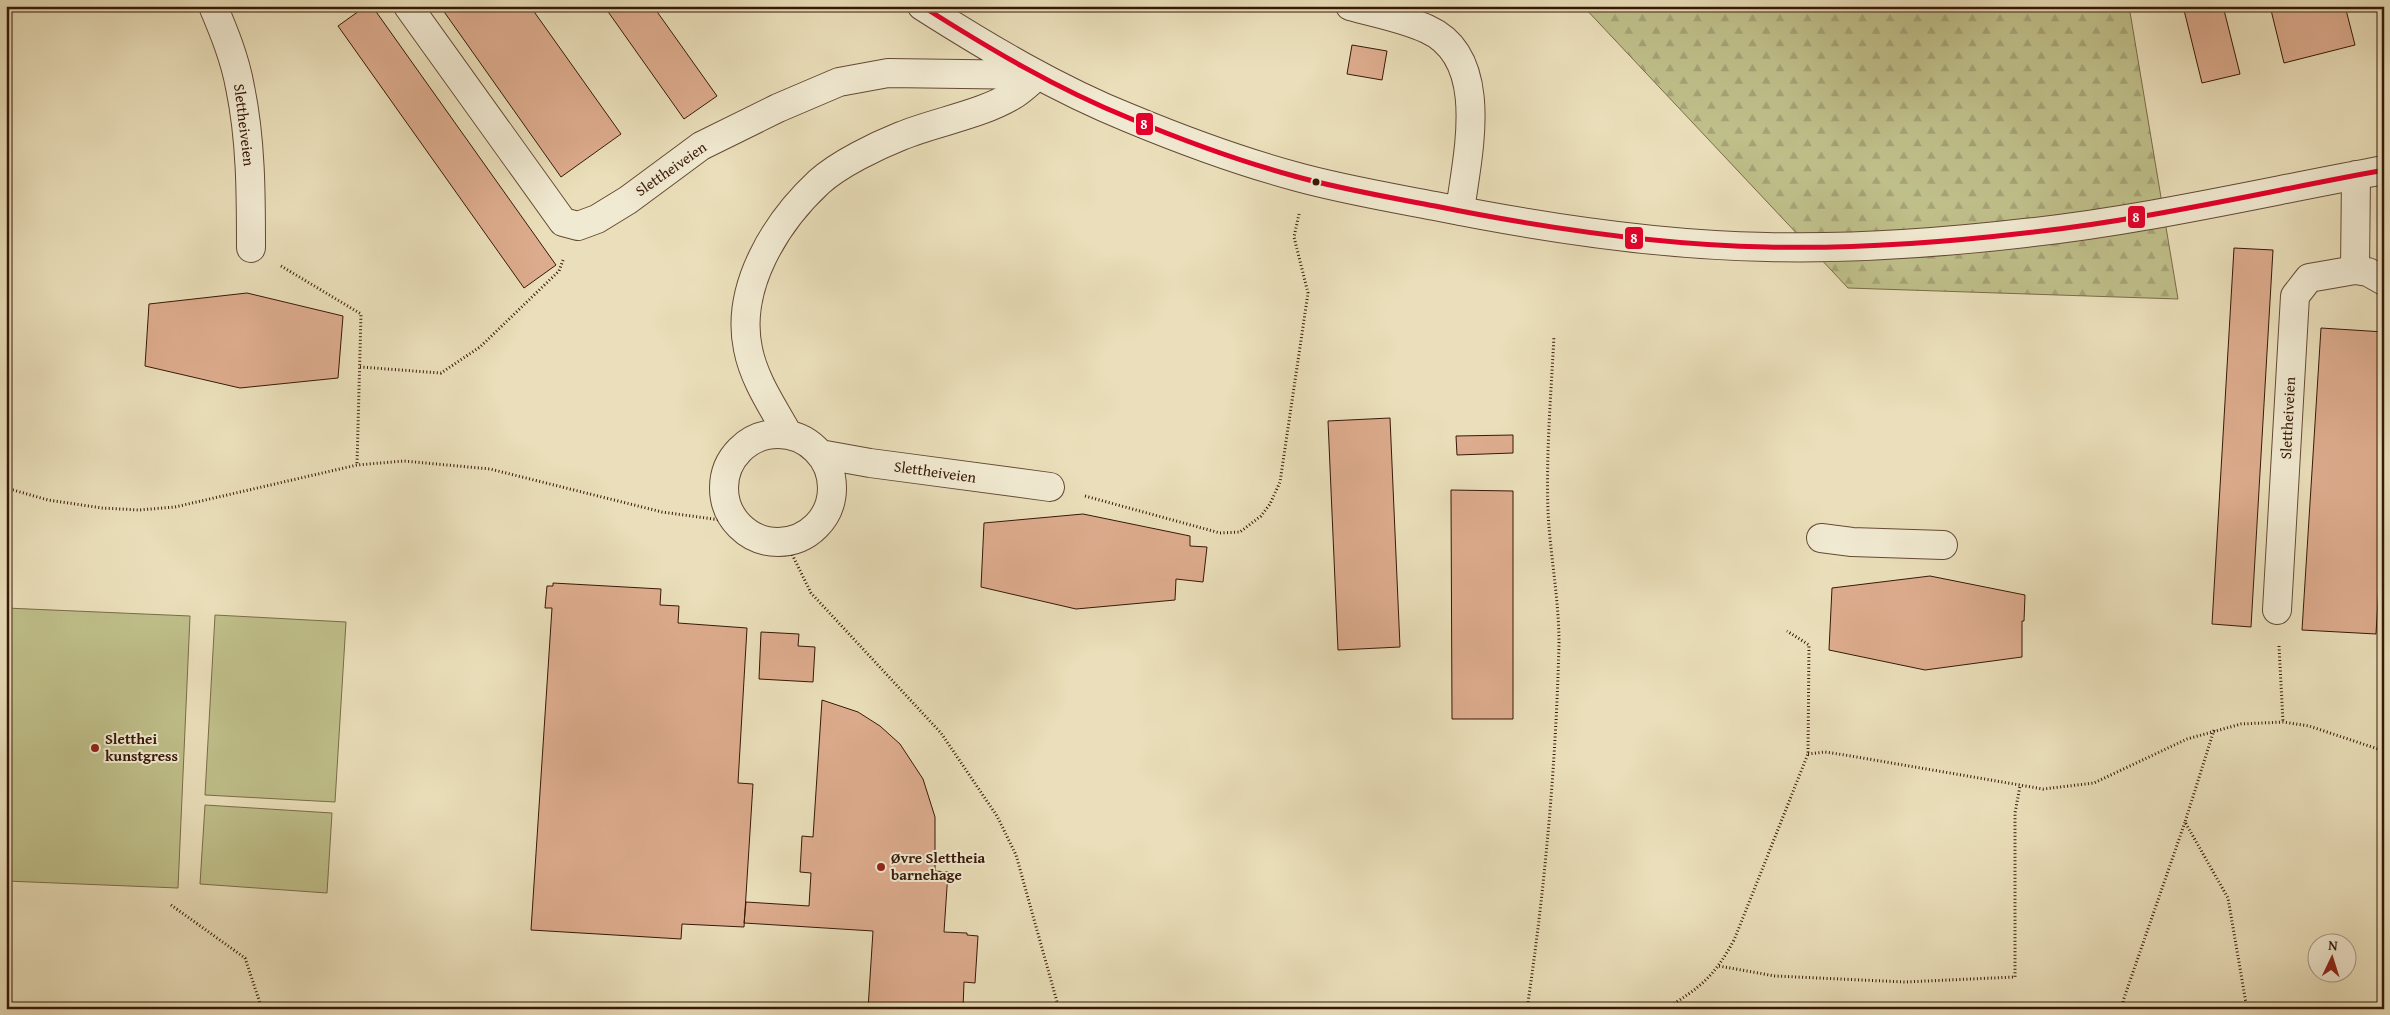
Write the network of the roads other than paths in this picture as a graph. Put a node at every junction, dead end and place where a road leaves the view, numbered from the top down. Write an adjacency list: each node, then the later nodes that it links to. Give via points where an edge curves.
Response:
1 (213, 6): 9 (street, Slettheiveien, via 240,85 248,131)
2 (408, 6): 5 (street, Slettheiveien, via 563,222 578,226 628,200 700,146 839,82 888,73)
3 (922, 6): 5 (street, Slettheiveien)
4 (1350, 6): 8 (street, via 1428,29 1448,43 1461,63 1471,99)
5 (1038, 75): 8 (street, Slettheiveien, via 1127,117 1308,180); 12 (street, via 1015,94 901,136 862,155 821,180 794,207 753,277 747,309 748,348 756,376)
6 (2384, 170): 7 (street, Slettheiveien)
7 (2356, 176): 8 (street, Slettheiveien, via 2124,219 2025,233 1894,244 1767,247 1694,244 1553,229); 10 (street)
8 (1460, 211)
9 (251, 248)
10 (2354, 270): 11 (street, Slettheiveien, via 2368,272); 17 (street, Slettheiveien, via 2309,278 2296,296)
11 (2384, 281)
12 (788, 434): 13 (street, via 806,441); 13 (street, via 769,434 751,440 736,452 727,468 723,486 726,505 735,522 749,534 767,541 786,542 804,536 819,524 828,508 832,489 830,470)
13 (820, 454): 14 (street, Slettheiveien)
14 (1050, 487)
15 (1821, 538): 16 (street)
16 (1943, 545)
17 (2277, 610)

